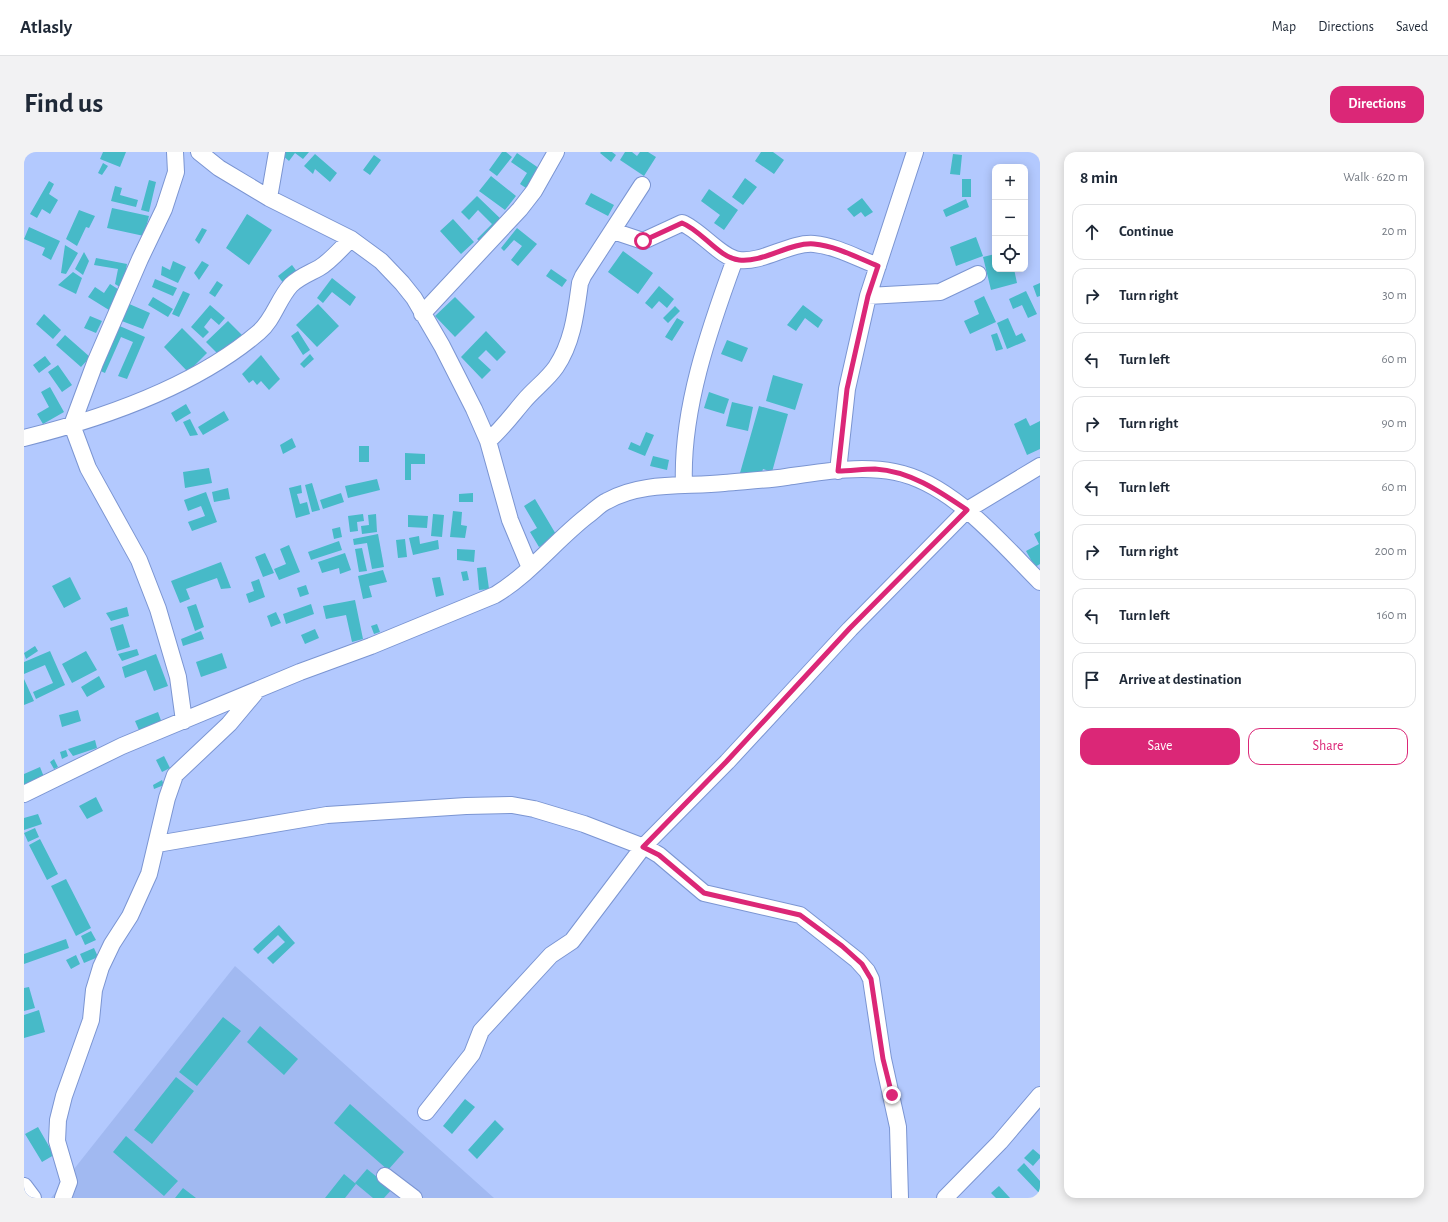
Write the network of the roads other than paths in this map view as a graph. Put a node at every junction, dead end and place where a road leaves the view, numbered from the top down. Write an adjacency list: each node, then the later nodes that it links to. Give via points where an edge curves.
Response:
1 (175, 152): 15 (street, via 176,172 164,210 140,258 95,363)
2 (199, 152): 7 (street, via 219,168)
3 (277, 152): 7 (street)
4 (556, 152): 14 (street, via 534,191 520,209)
5 (916, 152): 11 (street)
6 (642, 185): 8 (street)
7 (269, 198): 9 (street)
8 (613, 231): 10 (street, via 643,241 682,223); 17 (street, via 580,282 574,327 556,367 501,430)
9 (351, 239): 14 (street, via 392,271 414,298); 15 (street, via 323,265 290,286 270,320 242,346 187,378 126,408)
10 (735, 259): 11 (street, via 746,260 813,244 835,249); 20 (street, via 713,320 695,390 683,457)
11 (878, 266): 13 (street)
12 (978, 274): 13 (street, via 940,292)
13 (868, 296): 19 (street, via 847,389)
14 (422, 314): 17 (street, via 455,369)
15 (72, 425): 16 (street); 25 (street, via 88,468 139,560 158,609 178,677)
16 (24, 438)
17 (488, 441): 22 (street, via 510,520)
18 (1040, 466): 21 (street)
19 (838, 471): 20 (street); 21 (street, via 875,469 896,472 941,492)
20 (684, 485): 22 (street, via 653,487 606,501 558,540)
21 (967, 510): 23 (street); 28 (street, via 850,628)
22 (530, 568): 24 (street, via 514,584 495,595)
23 (1040, 582)
24 (258, 690): 25 (street); 27 (street, via 229,724 175,775)
25 (184, 721): 26 (street, via 122,746)
26 (24, 794)
27 (157, 844): 28 (street, via 327,815 512,805 584,824); 34 (street, via 142,891 101,967 94,990 91,1020 64,1096 58,1120 58,1141 60,1157 69,1182)
28 (643, 847): 30 (street, via 572,941 551,955 481,1031 472,1054); 36 (street, via 659,855 704,893 800,915 842,946 867,971 871,979 883,1059 898,1127)
29 (1040, 1095): 37 (street, via 1000,1142)
30 (426, 1112)
31 (385, 1176): 35 (street)
32 (24, 1186): 33 (street)
33 (33, 1198)
34 (63, 1198)
35 (414, 1198)
36 (900, 1198)
37 (945, 1198)

